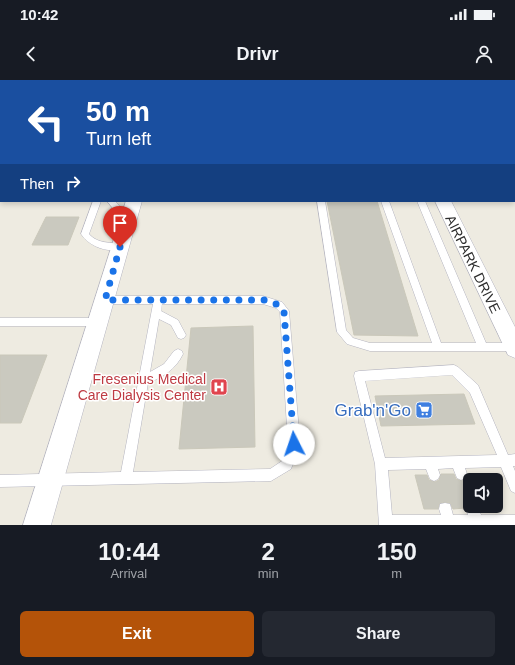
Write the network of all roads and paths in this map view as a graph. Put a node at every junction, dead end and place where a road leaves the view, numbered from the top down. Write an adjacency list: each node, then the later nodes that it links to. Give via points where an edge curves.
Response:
1 (97, 202): 9 (lane, via 85,234 90,242 99,246)
2 (112, 202): 8 (lane)
3 (134, 202): 8 (street)
4 (320, 202): 16 (lane, via 342,332 350,341 370,347)
5 (385, 202): 16 (lane)
6 (421, 202): 17 (lane)
7 (443, 202): 18 (street, AIRPARK DRIVE)
8 (128, 222): 9 (street)
9 (120, 247): 10 (street)
10 (105, 300): 11 (lane); 14 (street)
11 (158, 300): 12 (lane); 23 (lane, via 264,300 279,305 284,312 294,444 287,465 271,475)
12 (155, 313): 15 (lane, via 178,324); 20 (lane)
13 (0, 322): 14 (lane)
14 (98, 322): 24 (street)
15 (181, 335)
16 (438, 347): 17 (lane)
17 (483, 347): 18 (lane)
18 (515, 347)
19 (178, 354): 20 (lane, via 166,369 156,376)
20 (144, 379): 23 (lane)
21 (510, 461): 22 (lane, via 433,469); 22 (lane, via 474,389 454,370 359,376); 26 (lane)
22 (381, 464): 32 (lane)
23 (126, 478): 24 (lane)
24 (51, 480): 25 (lane); 33 (street)
25 (0, 481)
26 (515, 487)
27 (445, 509): 29 (lane)
28 (474, 513): 30 (lane)
29 (449, 522): 30 (lane); 32 (lane)
30 (477, 522): 31 (lane)
31 (515, 522)
32 (386, 523)
33 (37, 525)

